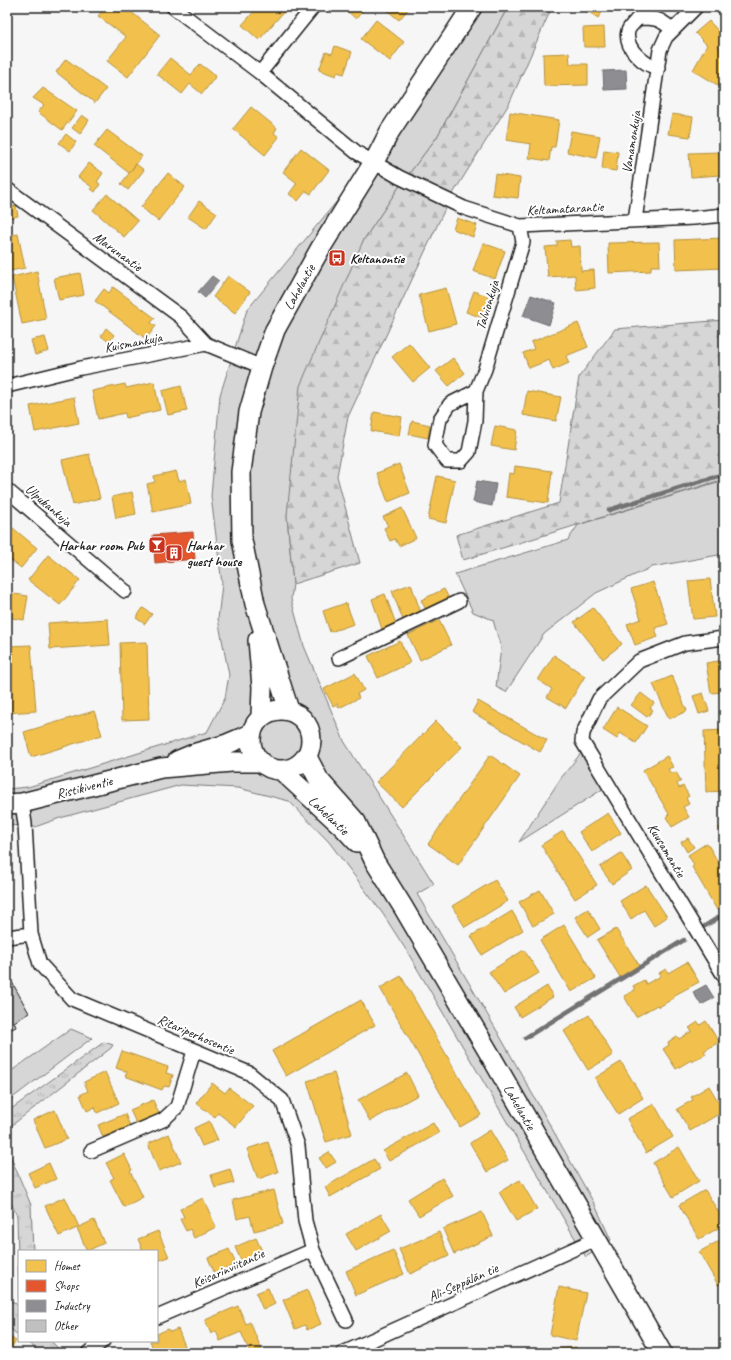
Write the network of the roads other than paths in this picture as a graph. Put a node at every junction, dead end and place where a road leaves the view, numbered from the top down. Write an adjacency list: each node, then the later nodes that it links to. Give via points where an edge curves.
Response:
1 (174, 7): 7 (street)
2 (313, 7): 7 (street)
3 (472, 7): 8 (main road, Lahelantie, via 390,131)
4 (696, 7): 5 (street, Vanamonkuja)
5 (673, 30): 6 (street, Vanamonkuja, via 666,37 660,50); 6 (street, via 661,20 649,18 638,18 628,30 628,43 634,53 652,67)
6 (658, 68): 11 (street, Vanamonkuja)
7 (260, 72): 8 (street, via 356,152)
8 (374, 162): 12 (street, Keltamatarantie, via 464,208); 14 (main road, Lahelantie, via 320,249 283,316)
9 (7, 189): 13 (street, Marunantie, via 181,317)
10 (724, 215): 11 (street, Keltamatarantie)
11 (635, 220): 12 (street, Keltamatarantie)
12 (520, 226): 16 (street, Talvionkuja, via 523,242)
13 (206, 344): 14 (street); 15 (street, Kuismankuja, via 81,368)
14 (262, 367): 20 (main road, Lahelantie, via 250,412 241,472 242,540)
15 (7, 386)
16 (476, 391): 16 (street, Talvionkuja, via 450,404 440,419 435,445 448,461 460,461 469,452 475,421)
17 (7, 490): 18 (street, Ulpukankuja)
18 (125, 591)
19 (459, 601): 22 (street)
20 (255, 604): 23 (main road, Lahelantie); 24 (main road, Lahelantie, via 262,688)
21 (724, 638): 34 (street, Kuusamantie, via 685,643 639,661 599,699 583,733 582,741)
22 (339, 658)
23 (289, 710): 24 (main road, via 275,710); 26 (main road, via 298,714 310,729 311,748)
24 (261, 716): 25 (main road)
25 (251, 734): 27 (main road, via 252,749); 28 (main road, Ristikiventie)
26 (307, 757): 29 (main road, via 296,767); 31 (main road, Lahelantie, via 320,780 356,822)
27 (260, 762): 28 (main road, Ristikiventie); 29 (main road, via 269,768)
28 (161, 768): 30 (main road, Ristikiventie)
29 (281, 770): 31 (main road, Lahelantie, via 344,828)
30 (14, 804): 32 (street, Ritariperhosentie, via 25,824)
31 (375, 862): 37 (main road, Lahelantie)
32 (31, 934): 33 (street); 35 (street, Ritariperhosentie, via 40,964 72,999)
33 (7, 937)
34 (724, 976)
35 (194, 1051): 36 (street, via 178,1107 163,1120); 38 (street, Ritariperhosentie, via 249,1073 282,1100 298,1146 305,1221)
36 (91, 1151)
37 (596, 1239): 43 (street, Ali-Seppälän tie); 44 (main road, Lahelantie)
38 (313, 1250): 39 (street, Keisarinviitantie); 40 (street, Ritariperhosentie)
39 (158, 1317)
40 (346, 1320)
41 (102, 1342): 42 (street)
42 (88, 1353)
43 (343, 1353)
44 (662, 1353)

